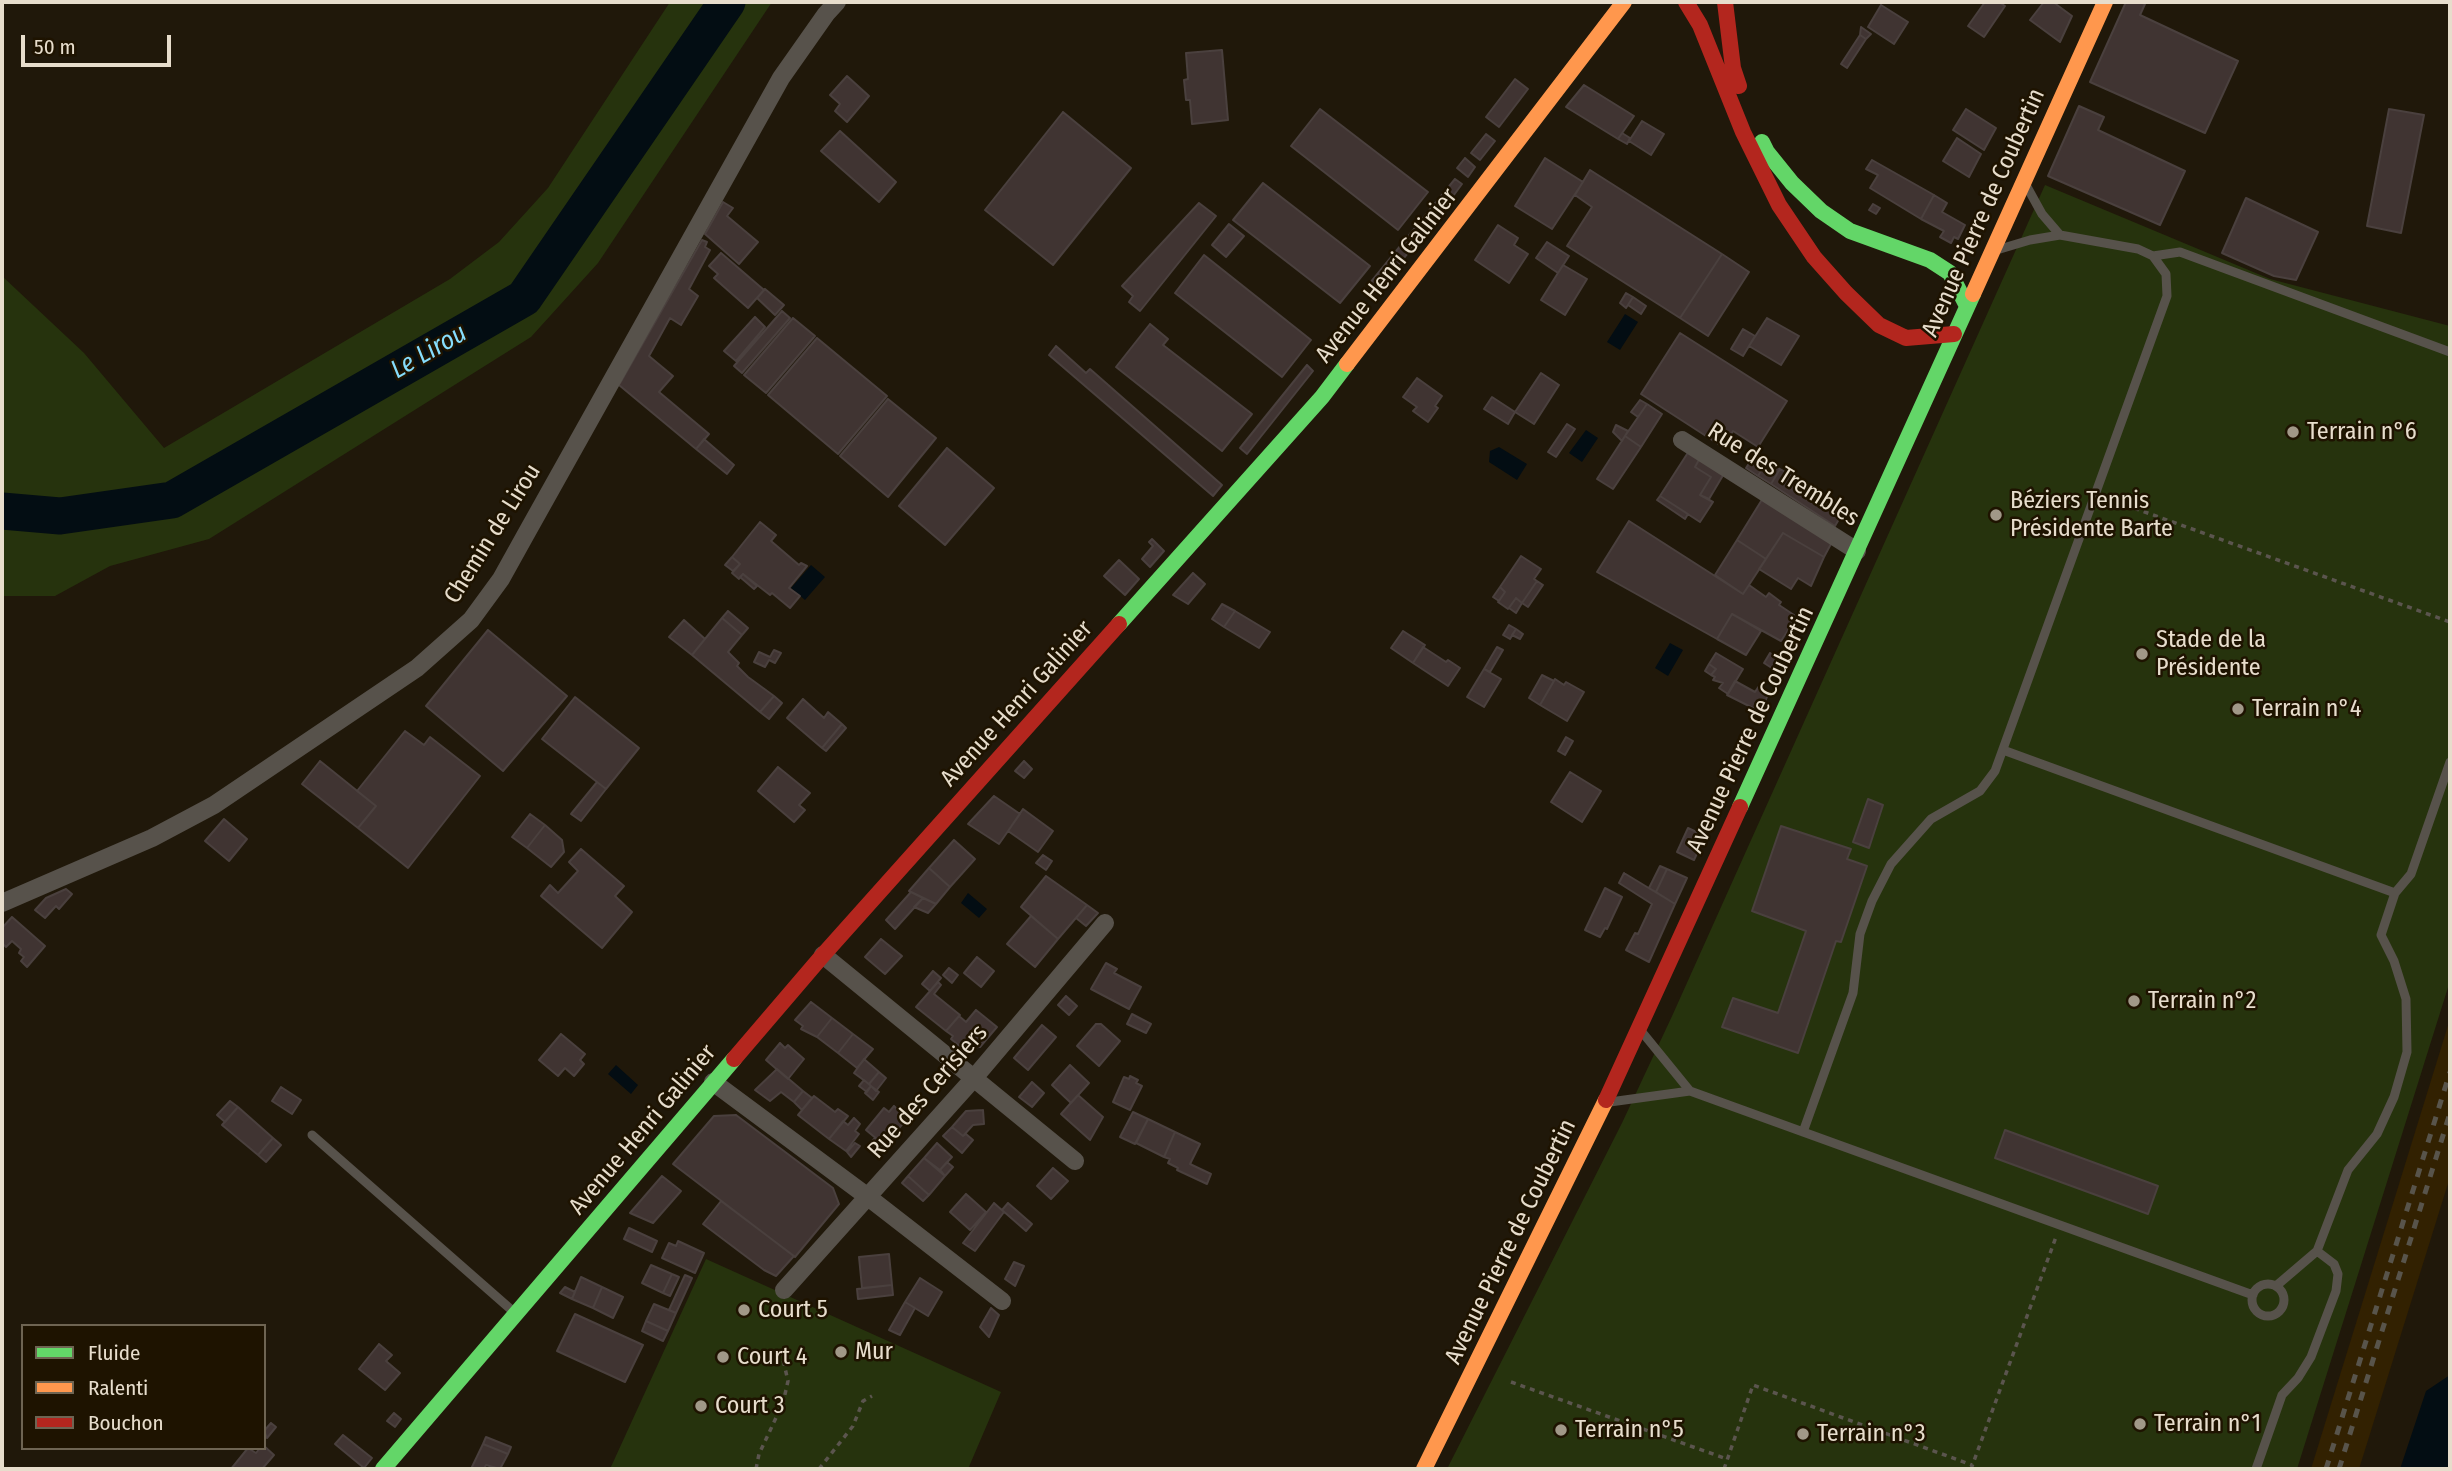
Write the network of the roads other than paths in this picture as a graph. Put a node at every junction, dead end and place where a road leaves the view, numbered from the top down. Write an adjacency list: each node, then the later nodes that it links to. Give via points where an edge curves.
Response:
1 (837, 2): 18 (street, Chemin de Lirou, via 781,78 520,545 471,620 417,668 214,805 152,838)
2 (1623, 2): 20 (main road, Avenue Henri Galinier, via 1322,397)
3 (1686, 2): 11 (main road, via 1779,205 1814,257 1879,325 1906,338)
4 (1725, 2): 10 (main road, via 1733,68 1767,152 1821,211 1850,231 1930,260 1950,273)
5 (2105, 2): 6 (main road, Avenue Pierre de Coubertin)
6 (2024, 181): 7 (lane); 8 (main road, Avenue Pierre de Coubertin)
7 (2060, 235): 8 (lane); 9 (lane, via 2138,249)
8 (1992, 251): 10 (main road, Avenue Pierre de Coubertin)
9 (2153, 256): 12 (lane, via 2180,251); 15 (lane, via 2166,274 2167,296)
10 (1967, 306): 11 (main road, Avenue Pierre de Coubertin)
11 (1954, 334): 14 (main road, Avenue Pierre de Coubertin)
12 (2450, 352)
13 (1682, 440): 14 (street, Rue des Trembles)
14 (1857, 551): 21 (main road, Avenue Pierre de Coubertin)
15 (2003, 750): 17 (lane); 26 (lane, via 1980,791 1931,819 1891,864 1860,934 1853,993)
16 (2450, 762): 17 (lane, via 2411,874)
17 (2395, 893): 30 (lane, via 2381,934 2406,999 2407,1052 2394,1097 2377,1134 2348,1170)
18 (2, 903)
19 (1105, 923): 22 (street, Rue des Cerisiers)
20 (823, 955): 22 (street); 23 (main road, Avenue Henri Galinier)
21 (1639, 1028): 24 (lane); 25 (main road, Avenue Pierre de Coubertin)
22 (974, 1077): 28 (street); 29 (street, Rue des Cerisiers)
23 (713, 1082): 29 (street); 35 (main road, Avenue Henri Galinier)
24 (1690, 1091): 25 (lane); 26 (lane)
25 (1605, 1103): 39 (main road, Avenue Pierre de Coubertin)
26 (1803, 1132): 33 (lane)
27 (312, 1135): 35 (lane)
28 (1075, 1161)
29 (868, 1197): 32 (street, Rue des Cerisiers); 34 (street)
30 (2318, 1251): 31 (lane); 40 (lane, via 2334,1264 2336,1290 2311,1357 2282,1395)
31 (2276, 1286): 33 (lane, via 2262,1285); 33 (lane, via 2284,1304 2274,1315 2260,1314)
32 (784, 1290)
33 (2253, 1295)
34 (1002, 1301)
35 (516, 1314): 36 (main road, Avenue Henri Galinier)
36 (425, 1420): 37 (main road, Avenue Henri Galinier); 38 (main road, Avenue Henri Galinier, via 405,1457)
37 (383, 1469)
38 (404, 1469)
39 (1424, 1469)
40 (2256, 1469)

